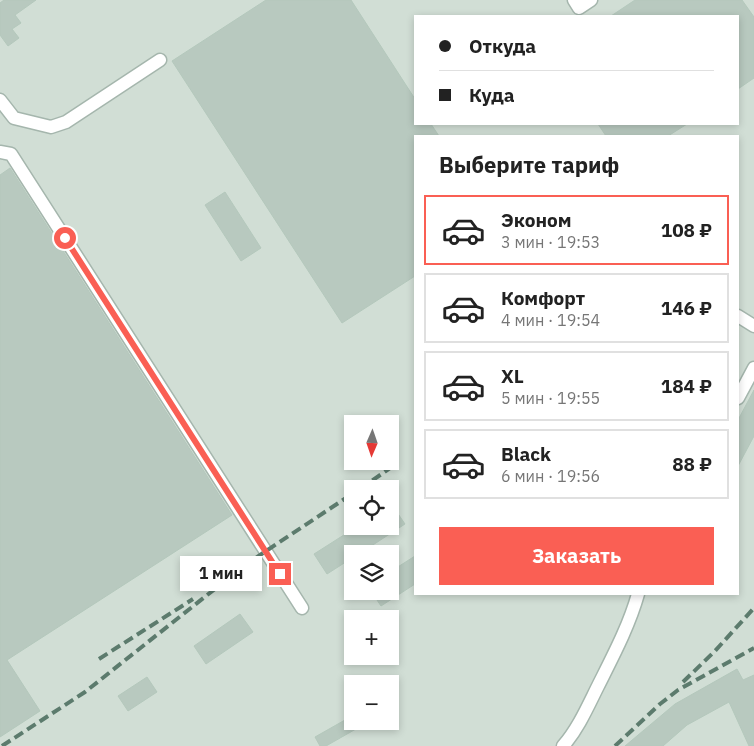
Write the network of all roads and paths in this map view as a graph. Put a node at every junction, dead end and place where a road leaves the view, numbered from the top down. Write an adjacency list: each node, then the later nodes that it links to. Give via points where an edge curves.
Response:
1 (574, 0): 2 (lane, via 579,8)
2 (591, 0)
3 (160, 60): 4 (lane, via 66,122 51,127 14,118)
4 (0, 100)
5 (0, 152): 11 (lane, via 11,154)
6 (739, 317): 7 (lane)
7 (754, 326)
8 (754, 368): 9 (lane)
9 (739, 396)
10 (636, 600): 12 (lane, via 616,652 590,704)
11 (302, 608)
12 (563, 746)

